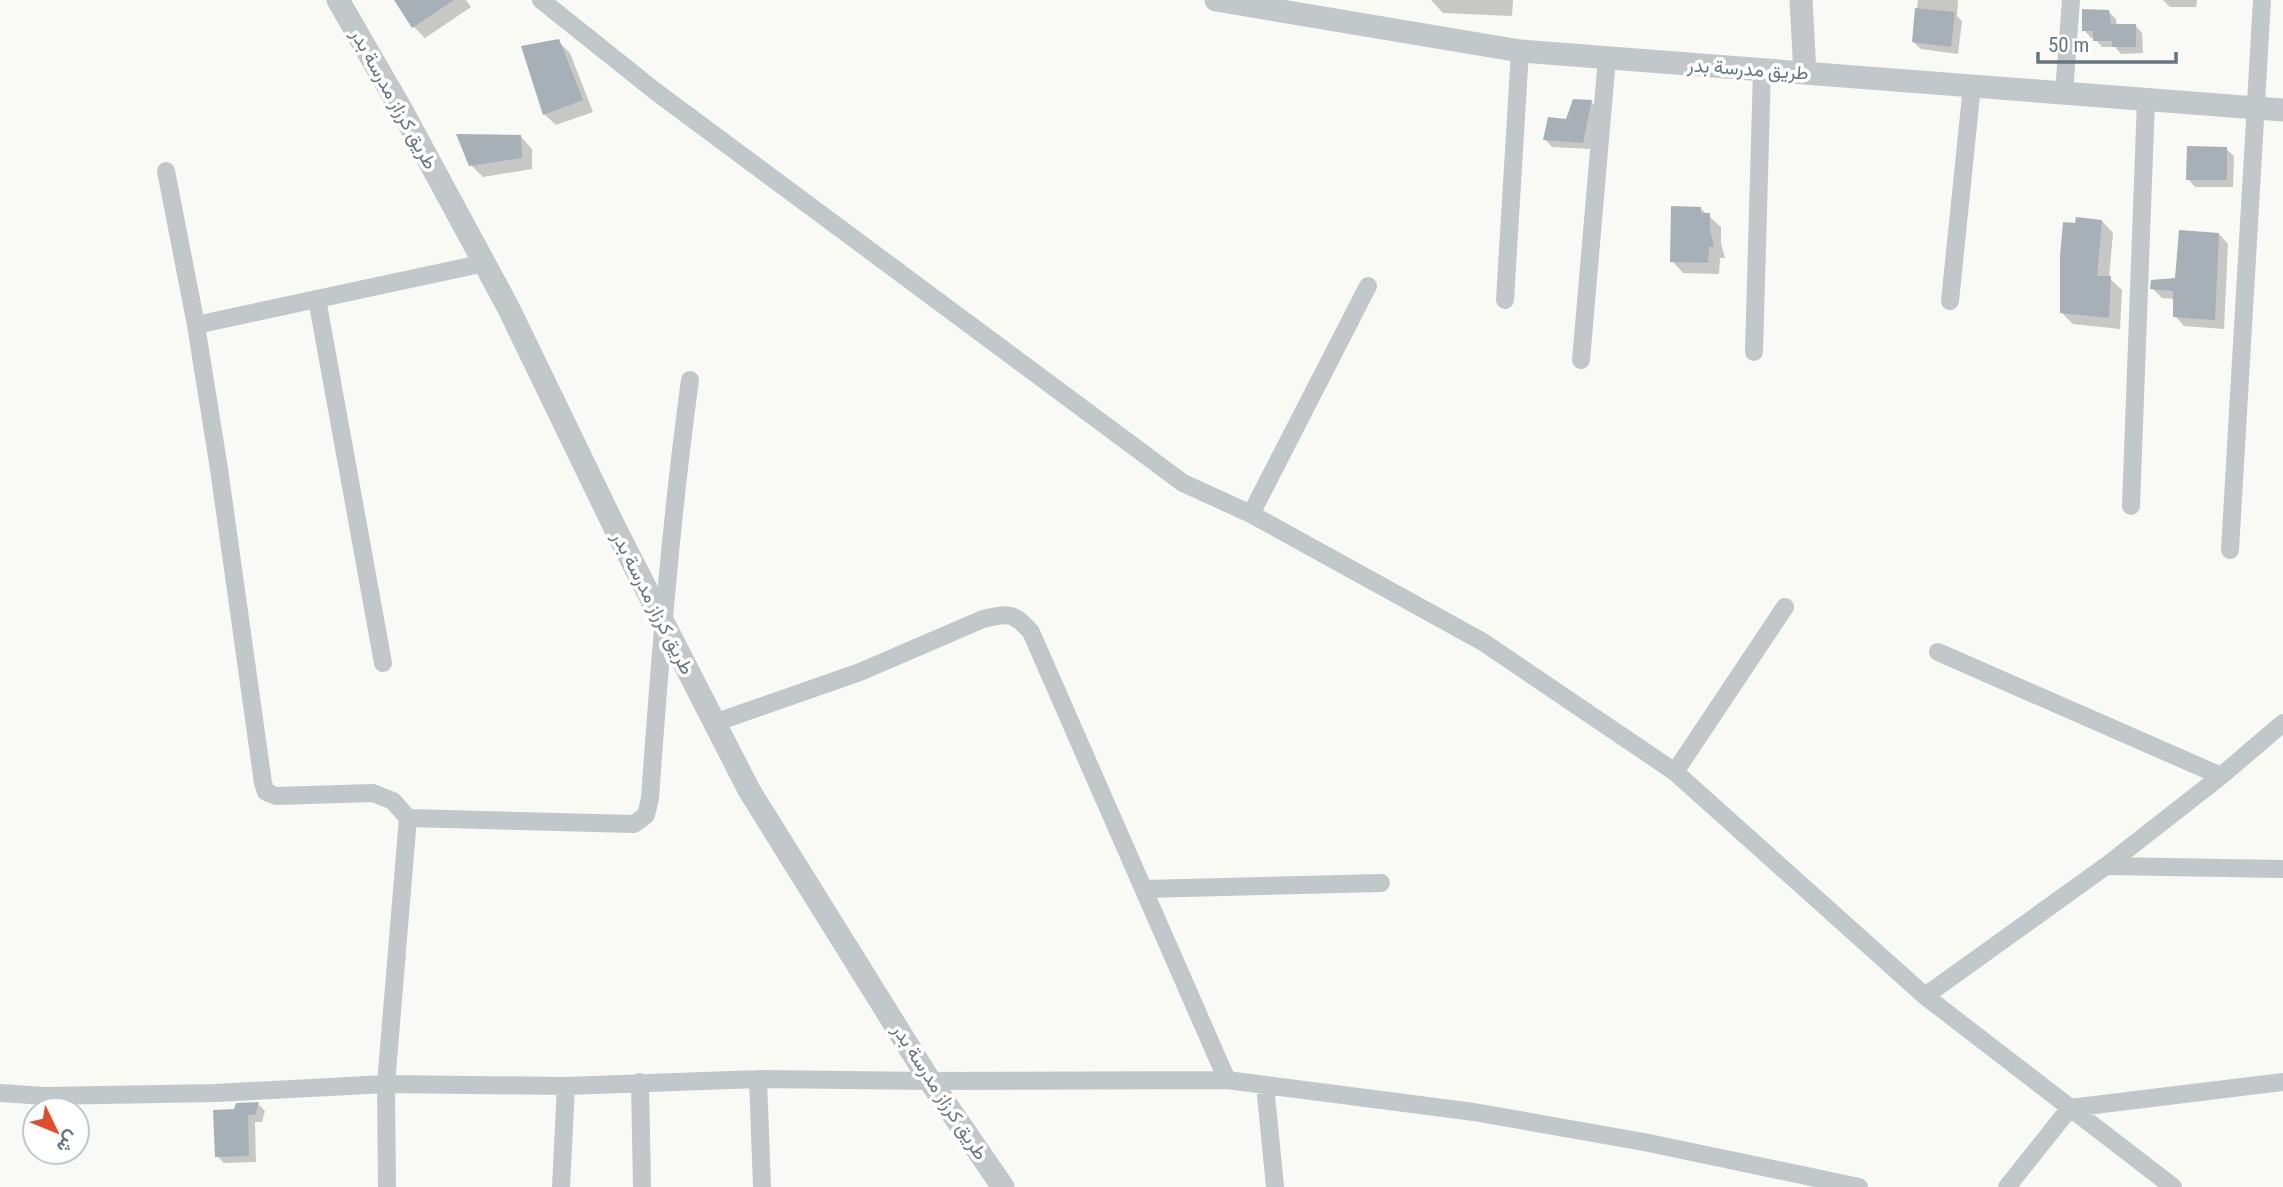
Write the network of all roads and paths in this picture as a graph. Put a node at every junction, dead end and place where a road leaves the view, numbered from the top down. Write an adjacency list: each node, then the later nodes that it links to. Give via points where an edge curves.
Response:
1 (338, 0): 17 (street, طريق كرزاز مدرسة بدر)
2 (541, 0): 27 (street, via 678,108 1183,483)
3 (1216, 0): 7 (street, طريق مدرسة بدر)
4 (1801, 0): 10 (street)
5 (2071, 0): 12 (street)
6 (2262, 0): 14 (street)
7 (1520, 51): 8 (street, طريق مدرسة بدر); 20 (street)
8 (1607, 58): 9 (street, طريق مدرسة بدر); 24 (street)
9 (1762, 70): 10 (street, طريق مدرسة بدر); 23 (street)
10 (1805, 73): 11 (street, طريق مدرسة بدر)
11 (1972, 86): 12 (street, طريق مدرسة بدر); 21 (street)
12 (2064, 93): 13 (street, طريق مدرسة بدر)
13 (2146, 100): 14 (street, طريق مدرسة بدر); 26 (street)
14 (2258, 108): 15 (street, طريق مدرسة بدر); 28 (street)
15 (2283, 110)
16 (166, 172): 22 (street)
17 (485, 263): 19 (street); 30 (street, طريق كرزاز مدرسة بدر)
18 (1368, 286): 27 (street)
19 (317, 299): 22 (street); 32 (street)
20 (1505, 300)
21 (1950, 301)
22 (196, 325): 37 (street, via 262,783 266,792 276,796 373,793 393,801)
23 (1754, 352)
24 (1581, 360)
25 (690, 380): 30 (street)
26 (2131, 506)
27 (1251, 514): 35 (street, via 1483,642)
28 (2230, 550)
29 (1785, 607): 35 (street)
30 (663, 623): 33 (street, طريق كرزاز مدرسة بدر); 37 (street, via 646,815 634,824)
31 (1938, 652): 36 (street)
32 (383, 663)
33 (714, 723): 41 (street, via 860,672 983,619 1016,616 1031,632); 45 (street, طريق كرزاز مدرسة بدر, via 750,790)
34 (2283, 723): 36 (street)
35 (1675, 772): 42 (street)
36 (2221, 776): 38 (street)
37 (408, 818): 48 (street)
38 (2106, 866): 39 (street); 42 (street)
39 (2283, 869)
40 (1381, 883): 41 (street)
41 (1144, 890): 44 (street)
42 (1926, 996): 52 (street)
43 (758, 1079): 45 (street); 46 (street); 56 (street)
44 (1227, 1080): 45 (street); 49 (street)
45 (930, 1081): 57 (street, طريق كرزاز مدرسة بدر)
46 (640, 1082): 50 (street); 55 (street)
47 (2283, 1082): 52 (street)
48 (386, 1084): 50 (street); 51 (street, via 216,1093); 53 (street)
49 (1265, 1085): 58 (street); 59 (street, via 1474,1112)
50 (566, 1086): 54 (street)
51 (0, 1093)
52 (2070, 1108): 60 (street); 61 (street)
53 (387, 1187)
54 (561, 1187)
55 (642, 1187)
56 (762, 1187)
57 (1003, 1187)
58 (1275, 1187)
59 (1859, 1187)
60 (2007, 1187)
61 (2173, 1187)

